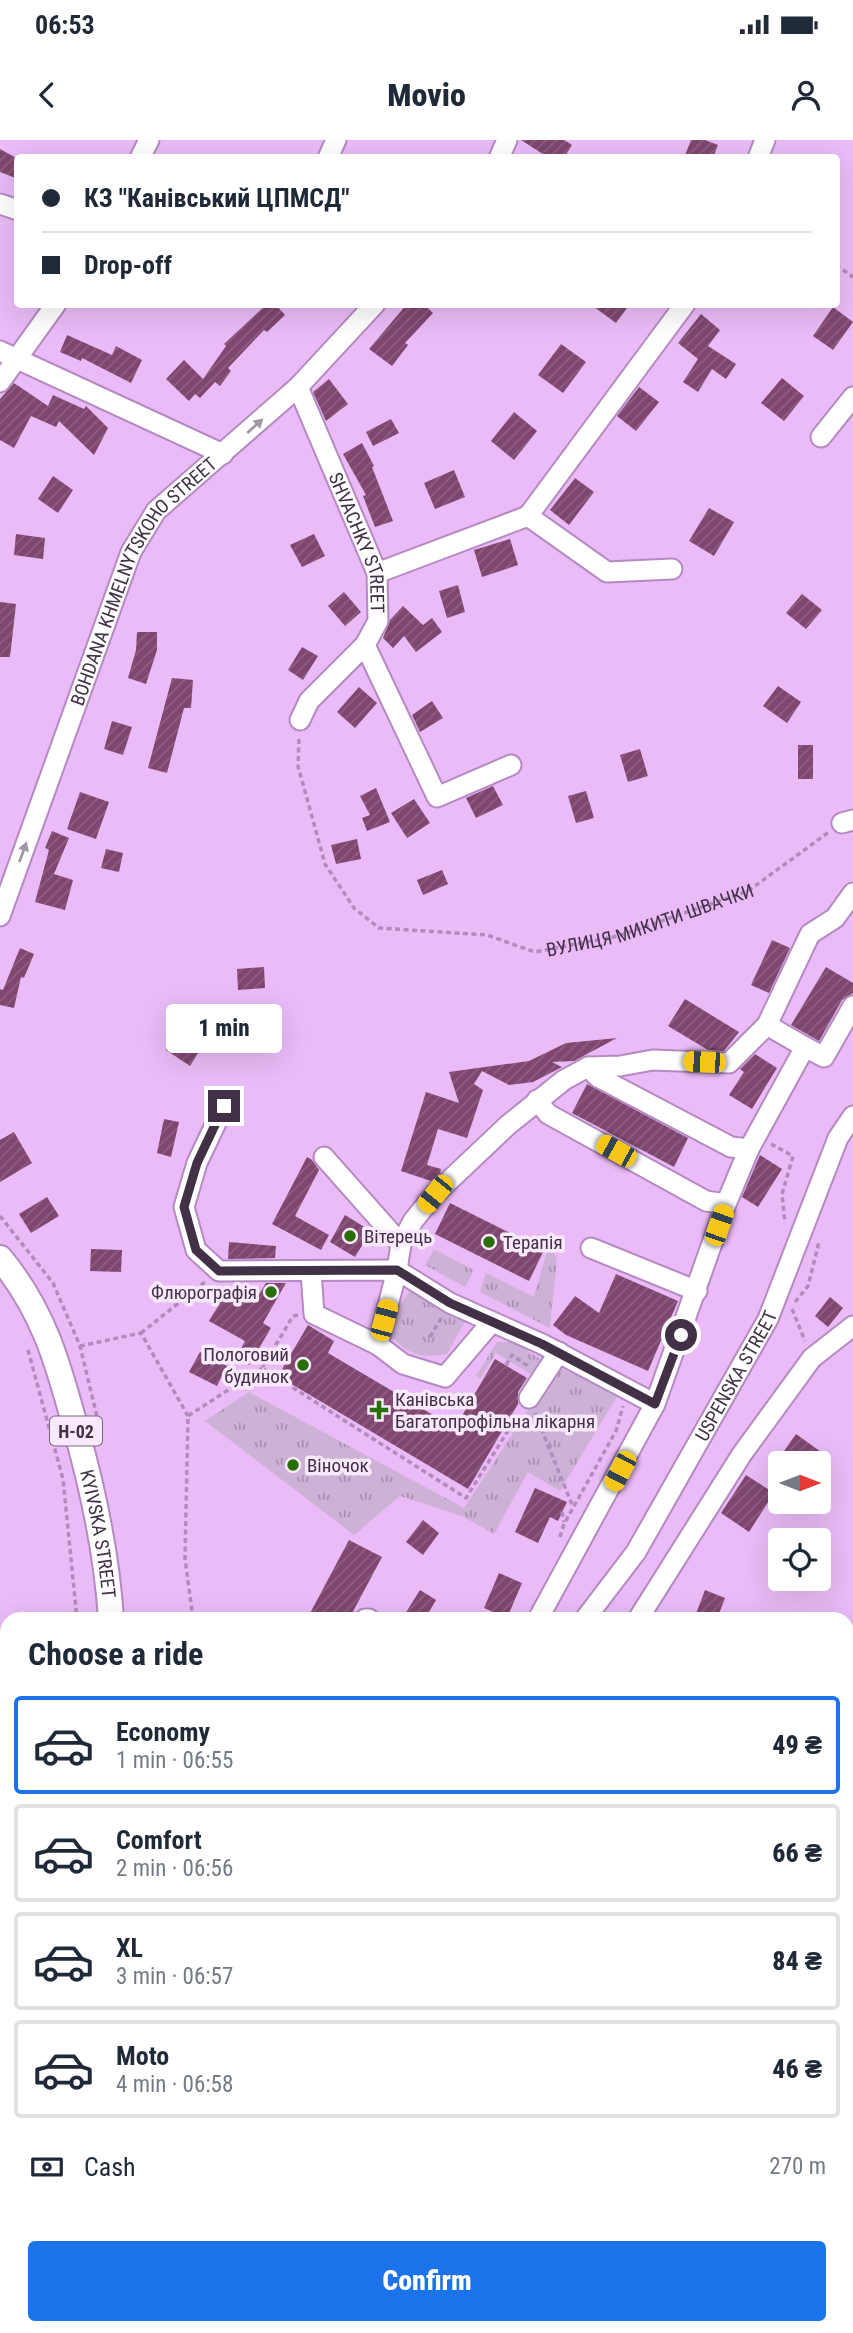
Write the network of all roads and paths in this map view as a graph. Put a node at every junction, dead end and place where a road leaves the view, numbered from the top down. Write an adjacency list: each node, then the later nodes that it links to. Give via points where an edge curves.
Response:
1 (52, 308): 4 (street)
2 (371, 308): 6 (street, BOHDANA KHMELNYTSKOHO STREET)
3 (682, 308): 10 (street)
4 (9, 355): 5 (street); 9 (street)
5 (0, 382)
6 (298, 387): 9 (street, BOHDANA KHMELNYTSKOHO STREET, one-way to 6); 12 (street, SHVACHKY STREET)
7 (853, 397): 8 (street)
8 (821, 437)
9 (223, 454): 18 (street, BOHDANA KHMELNYTSKOHO STREET, one-way to 9, via 131,552 156,511)
10 (528, 516): 11 (street, via 607,572); 12 (street)
11 (673, 569)
12 (377, 573): 13 (street, SHVACHKY STREET, via 378,621)
13 (365, 645): 14 (street, SHVACHKY STREET, via 309,701); 15 (street, via 437,797)
14 (300, 720): 16 (path, ВУЛИЦЯ МИКИТИ ШВАЧКИ, via 298,766 325,864 354,908 379,928 487,935 536,953 618,936 748,891)
15 (511, 765)
16 (848, 821)
17 (853, 893): 20 (street, via 835,918 810,934)
18 (0, 916)
19 (853, 1006): 21 (street, via 824,1057)
20 (767, 1025): 21 (street); 22 (street, via 729,1063 653,1060)
21 (805, 1046): 26 (street)
22 (588, 1067): 23 (street); 26 (street, via 598,1077 731,1147)
23 (537, 1100): 28 (street, via 548,1114 706,1201); 30 (street, via 435,1194)
24 (224, 1106): 35 (street, via 197,1163 184,1207 196,1250)
25 (853, 1116): 33 (street, USPENSKA STREET, via 838,1138)
26 (753, 1143): 28 (street); 29 (path, via 793,1156 782,1194)
27 (324, 1157): 30 (street)
28 (726, 1203): 38 (street)
29 (786, 1232)
30 (401, 1244): 34 (street)
31 (591, 1248): 38 (street)
32 (0, 1258): 61 (main road, KYIVSKA STREET / Н-02, via 31,1302 55,1352 92,1489)
33 (789, 1268): 37 (path); 64 (street, USPENSKA STREET, via 768,1318 636,1552)
34 (397, 1270): 36 (street); 41 (street); 44 (street)
35 (219, 1271): 36 (street); 43 (path)
36 (311, 1272): 40 (street)
37 (808, 1286)
38 (696, 1291): 55 (street)
39 (792, 1307): 48 (path)
40 (314, 1314): 44 (street); 51 (path, via 293,1316)
41 (491, 1323): 44 (street, via 445,1377 403,1364); 47 (street)
42 (853, 1326): 48 (street)
43 (141, 1333): 45 (path); 56 (path)
44 (378, 1345)
45 (80, 1346)
46 (27, 1349): 60 (path, via 63,1479)
47 (559, 1352): 53 (street); 55 (street)
48 (812, 1358): 65 (street, via 743,1454)
49 (506, 1365): 50 (path, via 512,1355)
50 (528, 1366)
51 (262, 1368): 53 (path, via 466,1498); 56 (path)
52 (461, 1393): 54 (path)
53 (529, 1398): 57 (path)
54 (473, 1399)
55 (655, 1404): 63 (street)
56 (188, 1416): 62 (path, via 185,1558)
57 (573, 1508)
58 (562, 1511): 59 (path)
59 (564, 1524)
60 (76, 1612)
61 (110, 1612)
62 (192, 1612)
63 (542, 1612)
64 (590, 1612)
65 (642, 1612)

